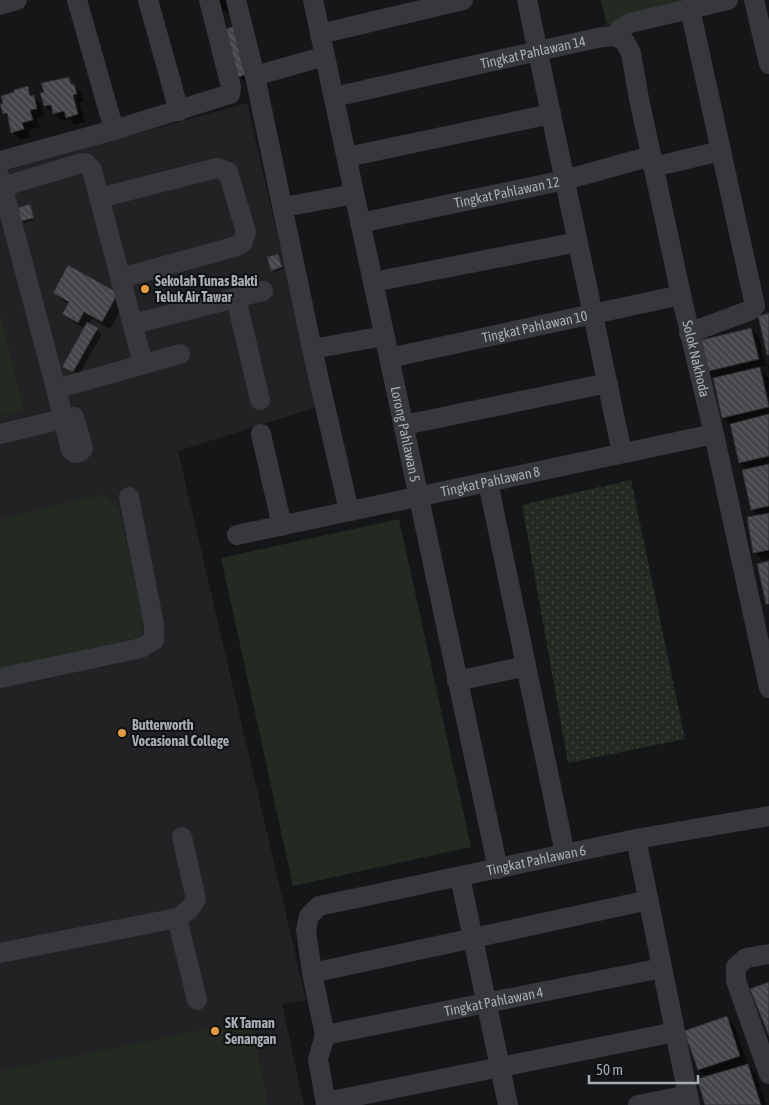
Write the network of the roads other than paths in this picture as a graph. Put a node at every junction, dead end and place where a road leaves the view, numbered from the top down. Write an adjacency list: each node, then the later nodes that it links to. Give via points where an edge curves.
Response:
1 (17, 0): 11 (street)
2 (77, 0): 22 (street)
3 (148, 0): 20 (street)
4 (209, 0): 20 (street, via 231,87 230,94)
5 (236, 0): 18 (street)
6 (313, 0): 13 (street, Lorong Pahlawan 5)
7 (463, 0): 13 (street)
8 (527, 0): 15 (street)
9 (728, 0): 12 (street, Tingkat Pahlawan 14)
10 (754, 0): 17 (street)
11 (0, 4)
12 (690, 9): 14 (street, Tingkat Pahlawan 14, via 630,23); 23 (street)
13 (320, 34): 16 (street, Lorong Pahlawan 5)
14 (616, 36): 15 (street, Tingkat Pahlawan 14); 26 (street, Solok Nakhoda, via 625,42 631,53)
15 (538, 51): 19 (street, Tingkat Pahlawan 14); 21 (street)
16 (325, 56): 18 (street); 19 (street, Lorong Pahlawan 5)
17 (769, 64)
18 (255, 76): 31 (street)
19 (334, 97): 24 (street, Lorong Pahlawan 5)
20 (179, 110): 22 (street)
21 (551, 114): 24 (street); 27 (street)
22 (114, 130): 25 (street)
23 (721, 151): 26 (street, Tingkat Pahlawan 12); 41 (street, via 755,306)
24 (347, 157): 29 (street, Lorong Pahlawan 5)
25 (0, 161)
26 (652, 161): 27 (street, Tingkat Pahlawan 12); 37 (street, Solok Nakhoda)
27 (565, 180): 32 (street, Tingkat Pahlawan 12); 33 (street)
28 (1, 182): 30 (street, via 86,163 92,170); 48 (street)
29 (354, 194): 31 (street); 32 (street, Lorong Pahlawan 5)
30 (99, 198): 34 (street); 34 (street, via 217,168 228,172 246,232 243,242 237,246)
31 (284, 207): 43 (street)
32 (360, 223): 35 (street, Lorong Pahlawan 5)
33 (578, 242): 35 (street); 39 (street)
34 (121, 278): 40 (street)
35 (373, 282): 42 (street, Lorong Pahlawan 5)
36 (263, 291): 38 (street)
37 (680, 295): 39 (street, Tingkat Pahlawan 10); 41 (street, Solok Nakhoda)
38 (236, 298): 40 (street); 49 (street)
39 (593, 314): 45 (street, Tingkat Pahlawan 10); 47 (street)
40 (133, 324): 46 (street)
41 (689, 333): 53 (street, Solok Nakhoda)
42 (384, 336): 43 (street); 45 (street, Lorong Pahlawan 5)
43 (312, 349): 58 (street)
44 (180, 354): 46 (street)
45 (389, 358): 50 (street, Lorong Pahlawan 5)
46 (144, 364): 48 (street)
47 (608, 383): 50 (street); 54 (street)
48 (56, 389): 51 (street, via 63,418)
49 (260, 400)
50 (404, 425): 57 (street, Lorong Pahlawan 5)
51 (0, 434)
52 (261, 434): 59 (street)
53 (714, 434): 54 (street, Tingkat Pahlawan 8); 64 (street, Solok Nakhoda)
54 (622, 453): 55 (street, Tingkat Pahlawan 8)
55 (488, 482): 57 (street, Tingkat Pahlawan 8); 61 (street)
56 (129, 497): 62 (street, via 154,625 154,640 141,648)
57 (419, 497): 58 (street, Tingkat Pahlawan 8); 63 (street, Lorong Pahlawan 5)
58 (349, 512): 59 (street, Tingkat Pahlawan 8)
59 (282, 526): 60 (street, Tingkat Pahlawan 8)
60 (237, 535)
61 (526, 666): 63 (street); 68 (street)
62 (0, 678)
63 (457, 681): 69 (street, Lorong Pahlawan 5)
64 (769, 688)
65 (769, 816): 67 (street, Tingkat Pahlawan 6)
66 (182, 837): 72 (street, via 196,899 189,910)
67 (636, 839): 68 (street, Tingkat Pahlawan 6); 71 (street)
68 (566, 854): 69 (street, Tingkat Pahlawan 6)
69 (498, 868): 70 (street, Tingkat Pahlawan 6)
70 (460, 877): 73 (street); 77 (street, Tingkat Pahlawan 6, via 319,906 309,916 306,930)
71 (649, 900): 73 (street); 76 (street)
72 (177, 918): 74 (street); 78 (street)
73 (473, 939): 77 (street); 79 (street)
74 (0, 953)
75 (769, 954): 83 (street, via 746,958 736,966 736,981)
76 (662, 968): 79 (street, Tingkat Pahlawan 4); 80 (street)
77 (312, 973): 81 (street)
78 (197, 1000)
79 (487, 1003): 81 (street, Tingkat Pahlawan 4); 82 (street)
80 (676, 1032): 82 (street); 84 (street)
81 (325, 1035): 85 (street, via 318,1059)
82 (500, 1067): 85 (street); 86 (street)
83 (769, 1074)
84 (689, 1100): 87 (street)
85 (326, 1103)
86 (508, 1105)
87 (638, 1105)

